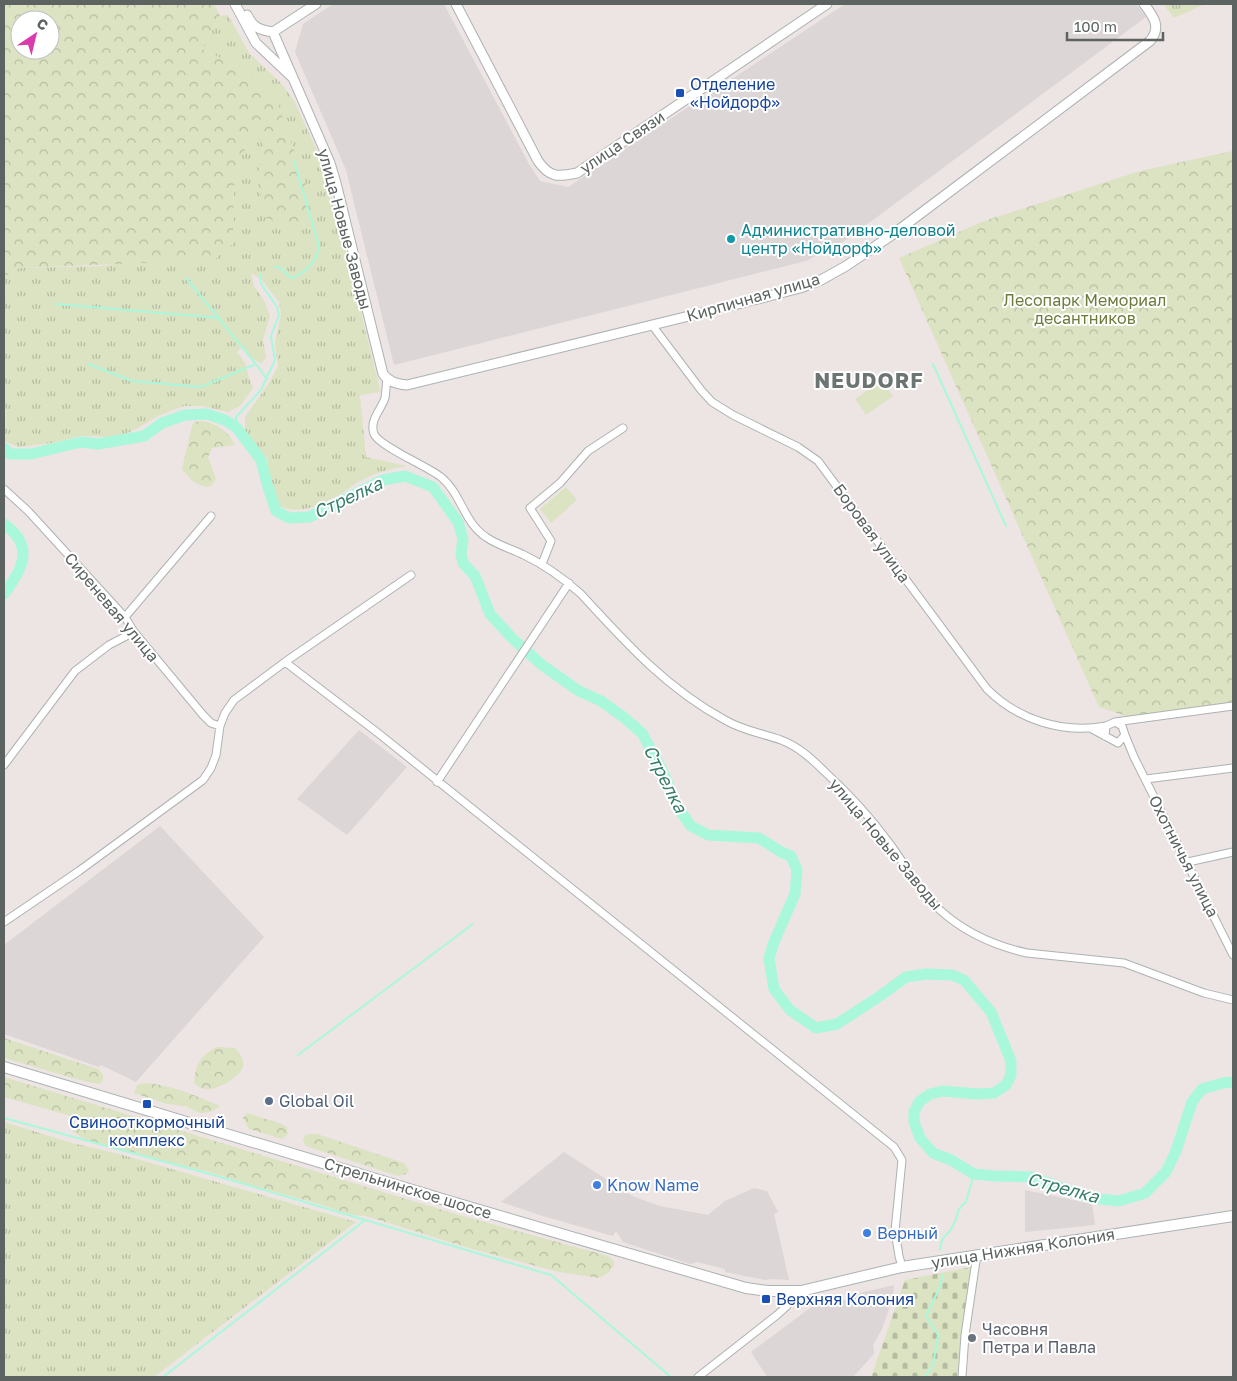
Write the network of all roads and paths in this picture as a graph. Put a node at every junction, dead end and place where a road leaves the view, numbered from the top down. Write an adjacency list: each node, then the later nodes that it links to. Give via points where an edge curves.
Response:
1 (235, 4): 8 (street, улица Новые Заводы, via 256,44)
2 (242, 4): 7 (street, via 252,24)
3 (316, 4): 7 (street)
4 (456, 4): 5 (street, улица Связи, via 538,160 548,171 561,177 577,173)
5 (827, 4)
6 (1144, 4): 9 (street, Кирпичная улица, via 1155,20 1156,28 1150,41 892,235 830,275 800,288)
7 (273, 32): 8 (street, улица Новые Заводы)
8 (295, 80): 10 (street, улица Новые Заводы, via 336,183 381,370)
9 (652, 325): 10 (street, Кирпичная улица, via 407,385); 25 (street, Боровая улица, via 712,402 798,447 818,461 986,689 1015,711 1042,723)
10 (390, 381): 14 (street, улица Новые Заводы, via 374,419 377,439 442,478 484,537)
11 (623, 428): 14 (street, via 588,451 560,483 530,508 551,541)
12 (4, 489): 17 (street, Сиреневая улица, via 28,510)
13 (211, 516): 17 (street)
14 (542, 564): 16 (street, улица Новые Заводы)
15 (411, 576): 19 (street)
16 (569, 583): 33 (street); 38 (street, улица Новые Заводы, via 638,656 681,691 744,730 794,746 825,771 889,842 927,896 968,931 1012,950 1124,963 1204,993)
17 (125, 617): 18 (street, Сиреневая улица)
18 (134, 632): 23 (street, Сиреневая улица, via 203,715); 30 (street, via 109,645 75,671)
19 (285, 662): 23 (street, via 234,700); 33 (street)
20 (1233, 706): 21 (street)
21 (1126, 721): 22 (street); 26 (street)
22 (1115, 722): 24 (street); 26 (street)
23 (220, 726): 36 (street, via 216,755 203,780)
24 (1106, 726): 25 (street, Боровая улица); 27 (street)
25 (1092, 729): 27 (street, Боровая улица)
26 (1125, 732): 28 (street); 29 (street, Охотничья улица)
27 (1105, 736): 28 (street)
28 (1118, 743): 29 (street, Охотничья улица)
29 (1134, 757): 32 (street, Охотничья улица)
30 (4, 766)
31 (1233, 768): 32 (street)
32 (1146, 779): 35 (street, Охотничья улица)
33 (437, 782): 42 (street, via 894,1147 902,1160 895,1231)
34 (1233, 852): 35 (street)
35 (1188, 862): 37 (street, Охотничья улица)
36 (4, 922)
37 (1233, 955)
38 (1233, 1000)
39 (4, 1067): 44 (main road, Стрельнинское шоссе, via 746,1288)
40 (1233, 1216): 41 (main road, улица Нижняя Колония)
41 (977, 1254): 42 (main road, улица Нижняя Колония); 46 (street)
42 (902, 1267): 43 (main road, улица Нижняя Колония)
43 (814, 1289): 44 (main road, Стрельнинское шоссе)
44 (787, 1292): 45 (street, via 787,1306)
45 (698, 1377)
46 (962, 1377)

